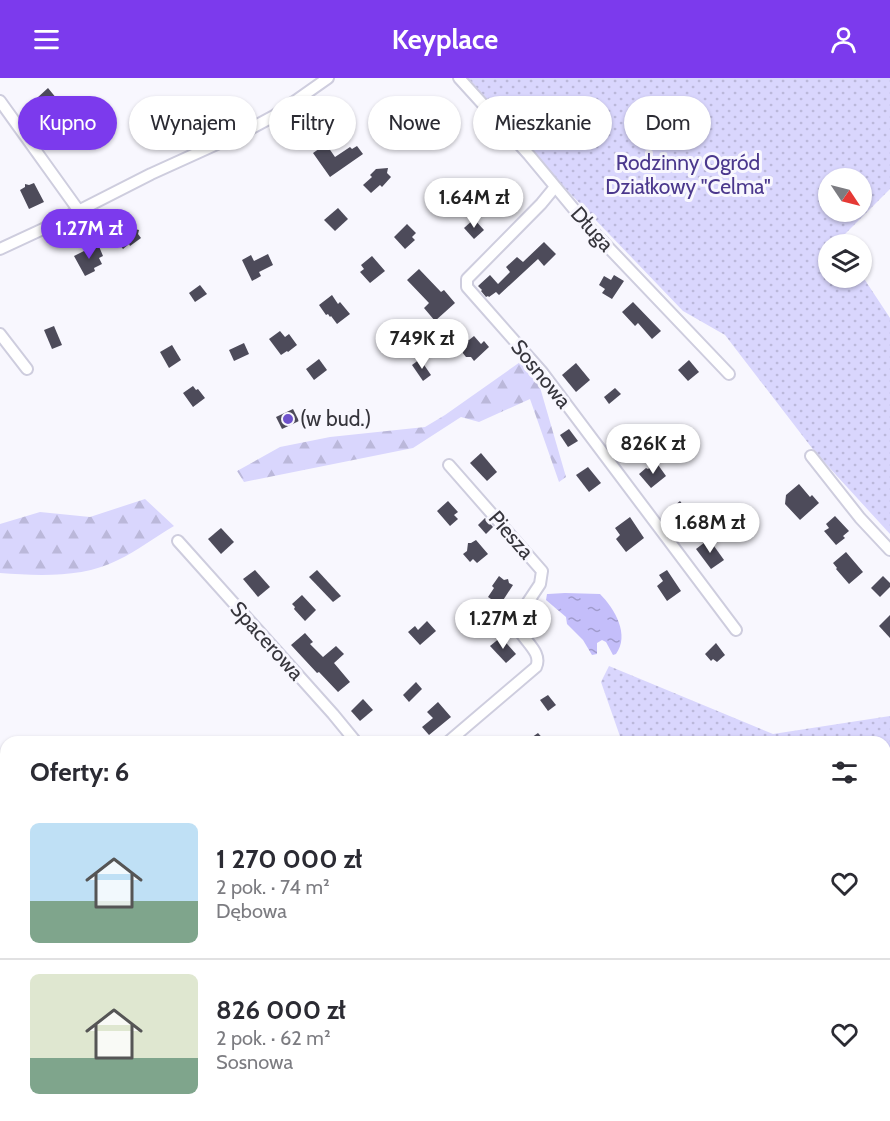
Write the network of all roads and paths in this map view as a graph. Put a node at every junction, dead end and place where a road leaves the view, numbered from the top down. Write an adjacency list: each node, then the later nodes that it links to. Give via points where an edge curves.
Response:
1 (328, 78): 5 (street, via 248,130)
2 (459, 78): 4 (street, Długa)
3 (0, 101): 5 (street)
4 (555, 187): 9 (street, Długa); 14 (street, Sosnowa, via 467,279 466,287 542,372)
5 (79, 211): 6 (street)
6 (0, 249)
7 (0, 334): 8 (street)
8 (27, 369)
9 (729, 374)
10 (811, 456): 13 (street)
11 (449, 465): 16 (street, Piesza, via 542,571 540,584 516,620 519,633 537,655 536,667)
12 (178, 540): 15 (street, Spacerowa)
13 (890, 550)
14 (736, 630)
15 (351, 736)
16 (455, 736)

